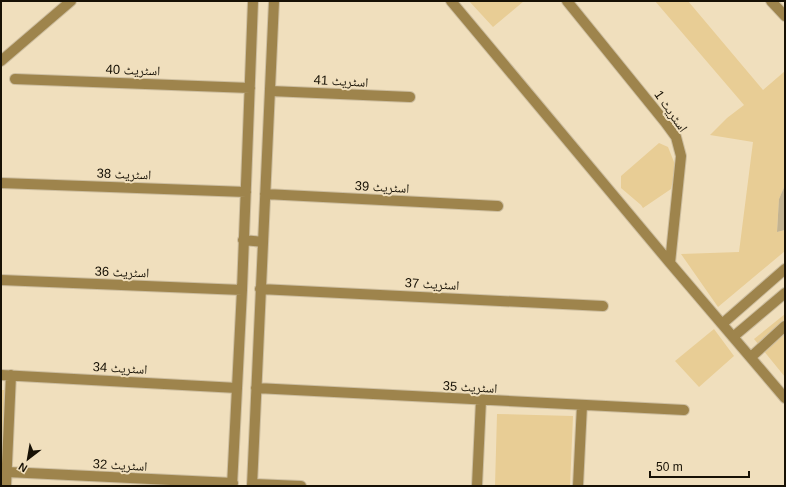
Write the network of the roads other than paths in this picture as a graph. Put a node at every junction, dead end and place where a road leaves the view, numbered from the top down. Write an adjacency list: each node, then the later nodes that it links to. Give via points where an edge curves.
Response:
1 (71, 1): 8 (street)
2 (254, 1): 10 (street)
3 (274, 1): 11 (street)
4 (451, 1): 19 (street)
5 (566, 1): 19 (street, اسٹریٹ 1, via 676,137 681,156)
6 (771, 1): 7 (street)
7 (785, 16)
8 (1, 61)
9 (15, 79): 10 (street, اسٹریٹ 40)
10 (250, 88): 14 (street)
11 (270, 91): 12 (street, اسٹریٹ 41); 15 (street)
12 (410, 97)
13 (1, 183): 14 (street, اسٹریٹ 38)
14 (246, 192): 17 (street)
15 (265, 194): 16 (street, اسٹریٹ 39); 18 (street)
16 (498, 206)
17 (243, 240): 18 (street); 23 (street)
18 (263, 242): 22 (street)
19 (670, 263): 26 (street)
20 (785, 269): 26 (street)
21 (1, 280): 23 (street, اسٹریٹ 36)
22 (260, 289): 25 (street, اسٹریٹ 37); 32 (street)
23 (242, 290): 31 (street)
24 (785, 293): 28 (street)
25 (603, 306)
26 (722, 324): 28 (street)
27 (785, 326): 29 (street)
28 (734, 337): 29 (street)
29 (751, 357): 33 (street)
30 (6, 375): 31 (street, اسٹریٹ 34); 38 (street)
31 (237, 388): 39 (street)
32 (256, 388): 35 (street, اسٹریٹ 35); 40 (street)
33 (781, 388): 34 (street)
34 (785, 398)
35 (481, 400): 36 (street, اسٹریٹ 35); 43 (street)
36 (582, 405): 37 (street, اسٹریٹ 35); 44 (street)
37 (684, 410)
38 (7, 472): 39 (street, اسٹریٹ 32); 41 (street)
39 (232, 485)
40 (252, 485): 42 (street)
41 (6, 486)
42 (301, 486)
43 (477, 486)
44 (578, 486)

